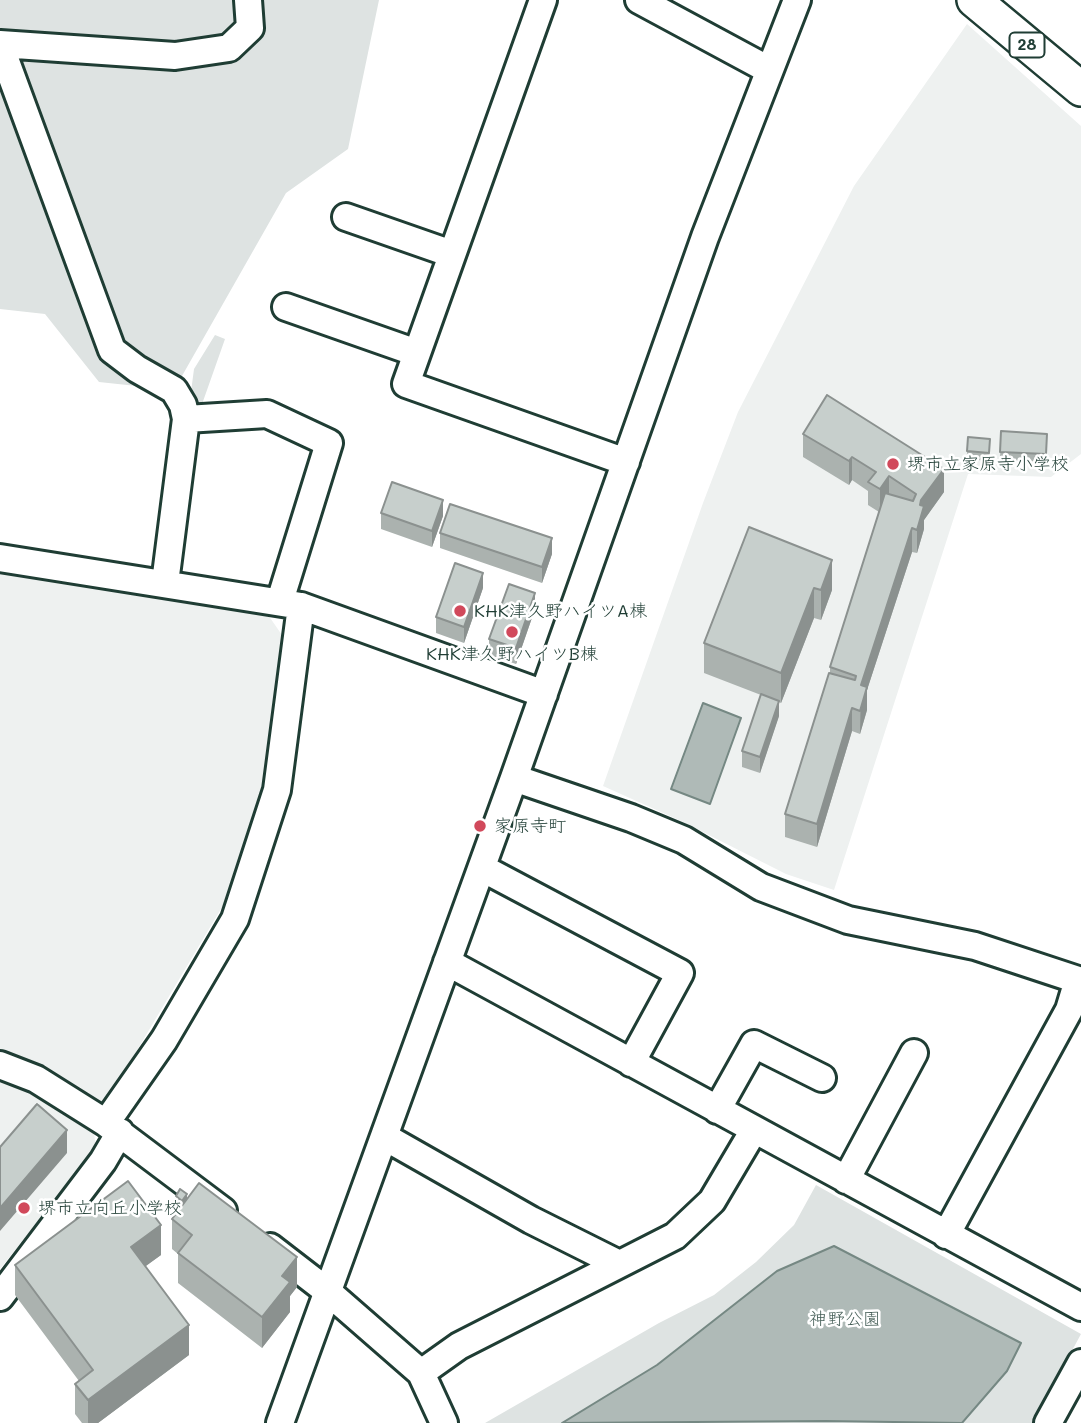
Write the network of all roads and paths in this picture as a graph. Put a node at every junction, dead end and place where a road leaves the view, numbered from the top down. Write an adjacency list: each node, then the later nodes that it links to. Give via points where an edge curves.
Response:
1 (248, 0): 6 (street, via 250,28 229,48 174,55)
2 (543, 0): 10 (street)
3 (639, 0): 7 (street)
4 (797, 0): 7 (street)
5 (974, 0): 8 (main road, 28)
6 (0, 44): 13 (street, via 112,350 174,390)
7 (769, 70): 14 (street)
8 (1081, 89)
9 (346, 217): 10 (street)
10 (453, 254): 12 (street)
11 (286, 307): 12 (street)
12 (417, 353): 14 (street, via 406,384)
13 (186, 419): 16 (street); 17 (street, via 267,414 329,443)
14 (626, 462): 18 (street)
15 (0, 558): 16 (street)
16 (165, 583): 17 (street)
17 (290, 603): 18 (street); 27 (street, via 276,790 235,919)
18 (544, 694): 19 (street)
19 (514, 779): 20 (street); 31 (street, via 684,840 761,887 848,920 975,946 1078,980 1069,1010)
20 (482, 868): 21 (street); 23 (street, via 680,973)
21 (447, 962): 23 (street); 29 (street)
22 (914, 1054): 30 (street)
23 (631, 1063): 26 (street)
24 (0, 1065): 27 (street, via 36,1079)
25 (822, 1078): 26 (street, via 754,1044)
26 (717, 1110): 28 (street)
27 (113, 1127): 33 (street); 34 (street, via 103,1161)
28 (754, 1130): 30 (street); 32 (street, via 712,1201 675,1236)
29 (385, 1137): 32 (street); 33 (street)
30 (845, 1180): 31 (street)
31 (946, 1235): 35 (street)
32 (617, 1264): 37 (street, via 459,1346)
33 (327, 1291): 37 (street); 38 (street)
34 (0, 1297)
35 (1081, 1307)
36 (1081, 1363): 40 (street)
37 (421, 1373): 39 (street)
38 (280, 1423)
39 (444, 1423)
40 (1048, 1423)

